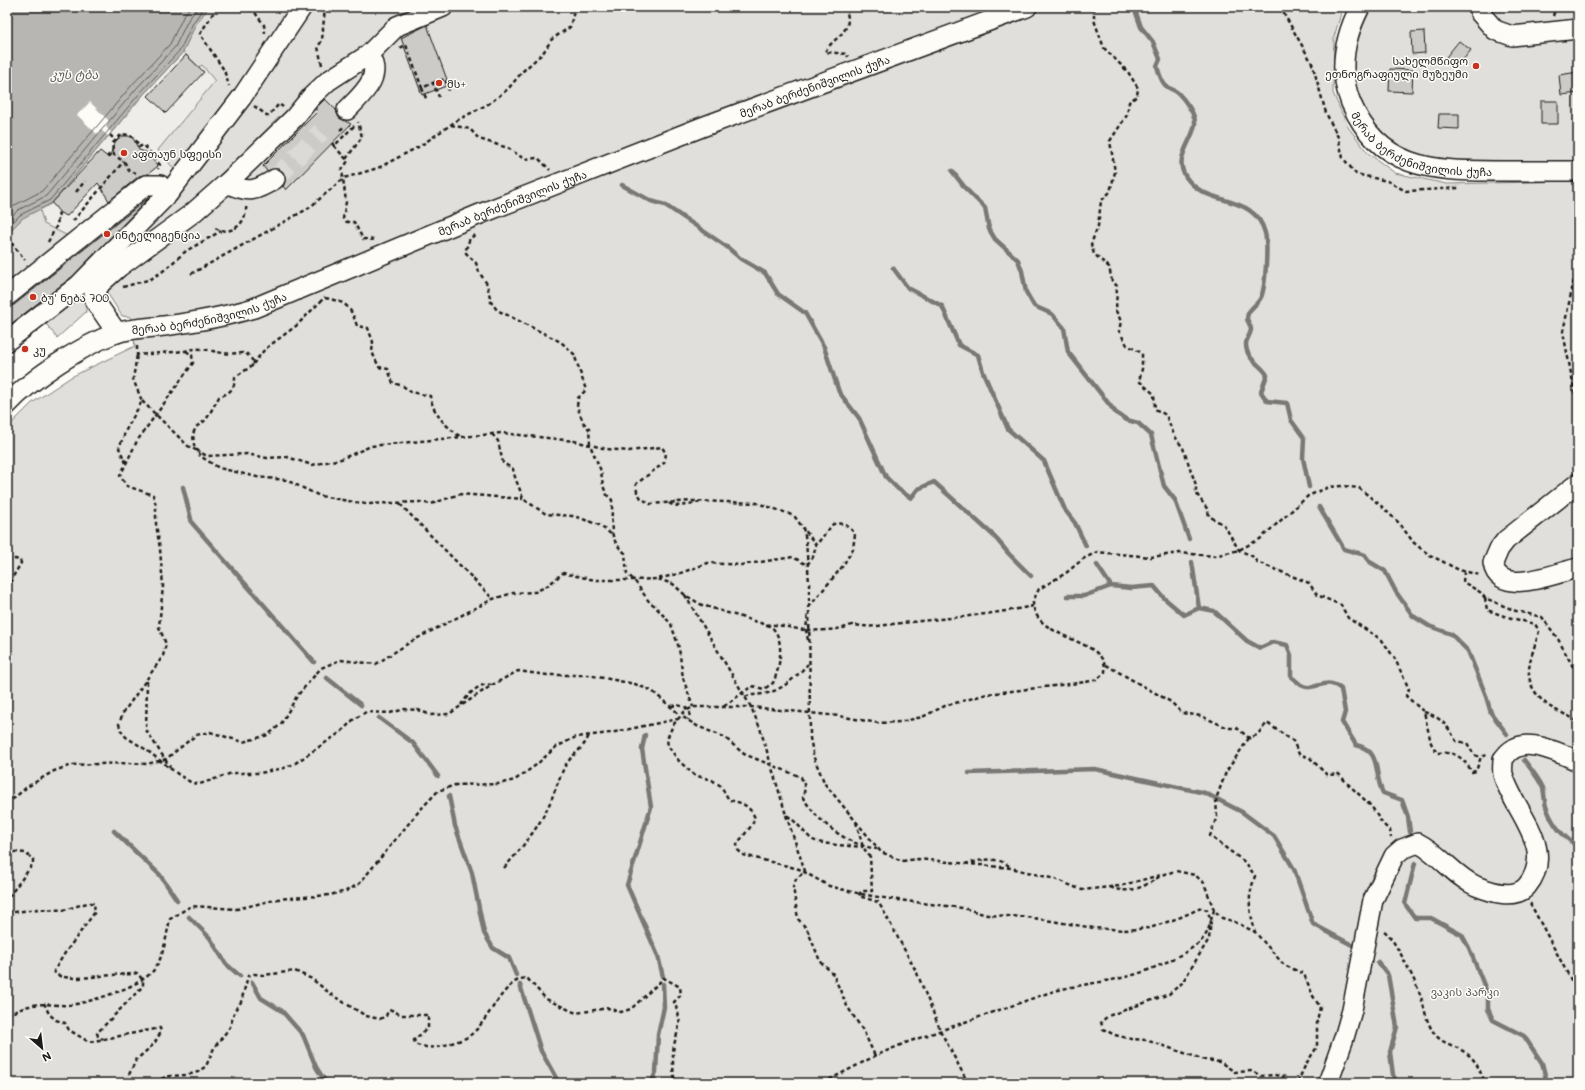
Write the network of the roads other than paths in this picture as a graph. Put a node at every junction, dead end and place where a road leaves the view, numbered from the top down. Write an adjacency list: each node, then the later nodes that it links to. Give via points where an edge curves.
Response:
1 (302, 7): 12 (street, via 238,103)
2 (443, 7): 7 (street, via 397,26)
3 (1026, 7): 15 (street, მერაბ ბერძენიშვილის ქუჩა, via 702,126 474,216 261,305 227,316)
4 (1360, 7): 9 (street, მერაბ ბერძენიშვილის ქუჩა, via 1346,42 1344,79 1357,117 1387,151 1401,160 1440,170)
5 (1482, 7): 6 (street, via 1480,13 1495,30 1512,36)
6 (1578, 29)
7 (368, 55): 8 (street, via 374,67 371,84); 11 (street, via 328,81 312,96)
8 (352, 116)
9 (1578, 171)
10 (275, 179): 11 (street, via 259,189 246,191)
11 (233, 187): 13 (street, via 194,212)
12 (168, 194): 13 (street); 14 (street, via 160,185 146,185)
13 (90, 289): 15 (street, via 95,301); 16 (street)
14 (7, 296)
15 (117, 333): 17 (street, მერაბ ბერძენიშვილის ქუჩა, via 79,351)
16 (7, 341)
17 (10, 396)
18 (1578, 483): 19 (street, via 1506,540 1493,563 1500,576 1509,582 1523,582)
19 (1578, 568)
20 (1578, 761): 21 (street, via 1544,747 1523,745 1512,749 1503,759 1503,774 1532,831 1537,852 1537,867 1524,890 1510,894 1495,893 1475,885 1461,877 1429,849 1418,844 1402,849 1394,856 1373,900 1352,1010)
21 (1328, 1083)

